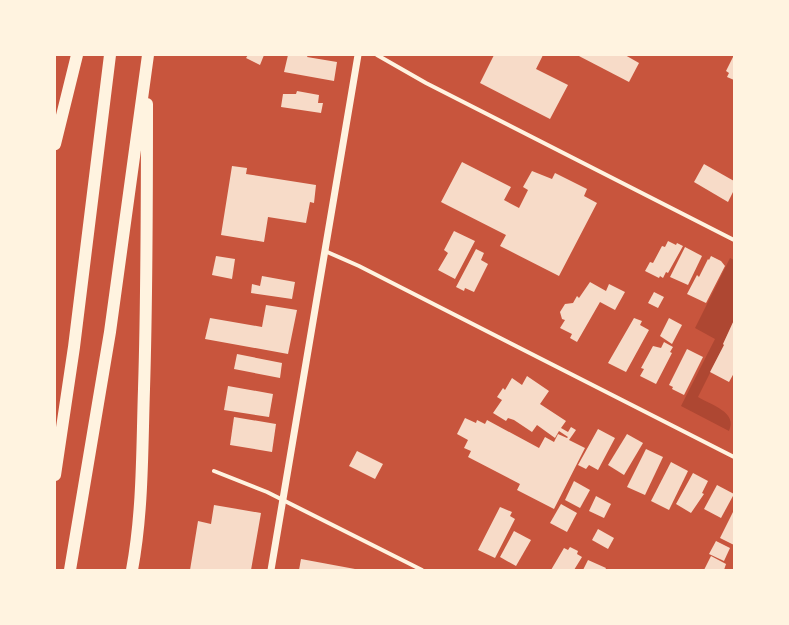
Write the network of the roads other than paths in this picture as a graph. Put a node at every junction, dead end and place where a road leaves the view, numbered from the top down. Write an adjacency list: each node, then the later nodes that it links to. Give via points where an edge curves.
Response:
1 (77, 55): 6 (highway)
2 (110, 55): 11 (highway, via 74,347)
3 (358, 55): 8 (street)
4 (377, 55): 7 (street, via 426,83)
5 (148, 56): 13 (highway, via 110,332); 14 (highway, via 147,294 142,448)
6 (55, 144)
7 (734, 240)
8 (325, 251): 9 (street); 12 (street)
9 (734, 458)
10 (214, 471): 12 (street, via 268,492)
11 (55, 475)
12 (283, 501): 15 (street); 16 (street)
13 (70, 570)
14 (132, 570)
15 (271, 570)
16 (422, 570)

